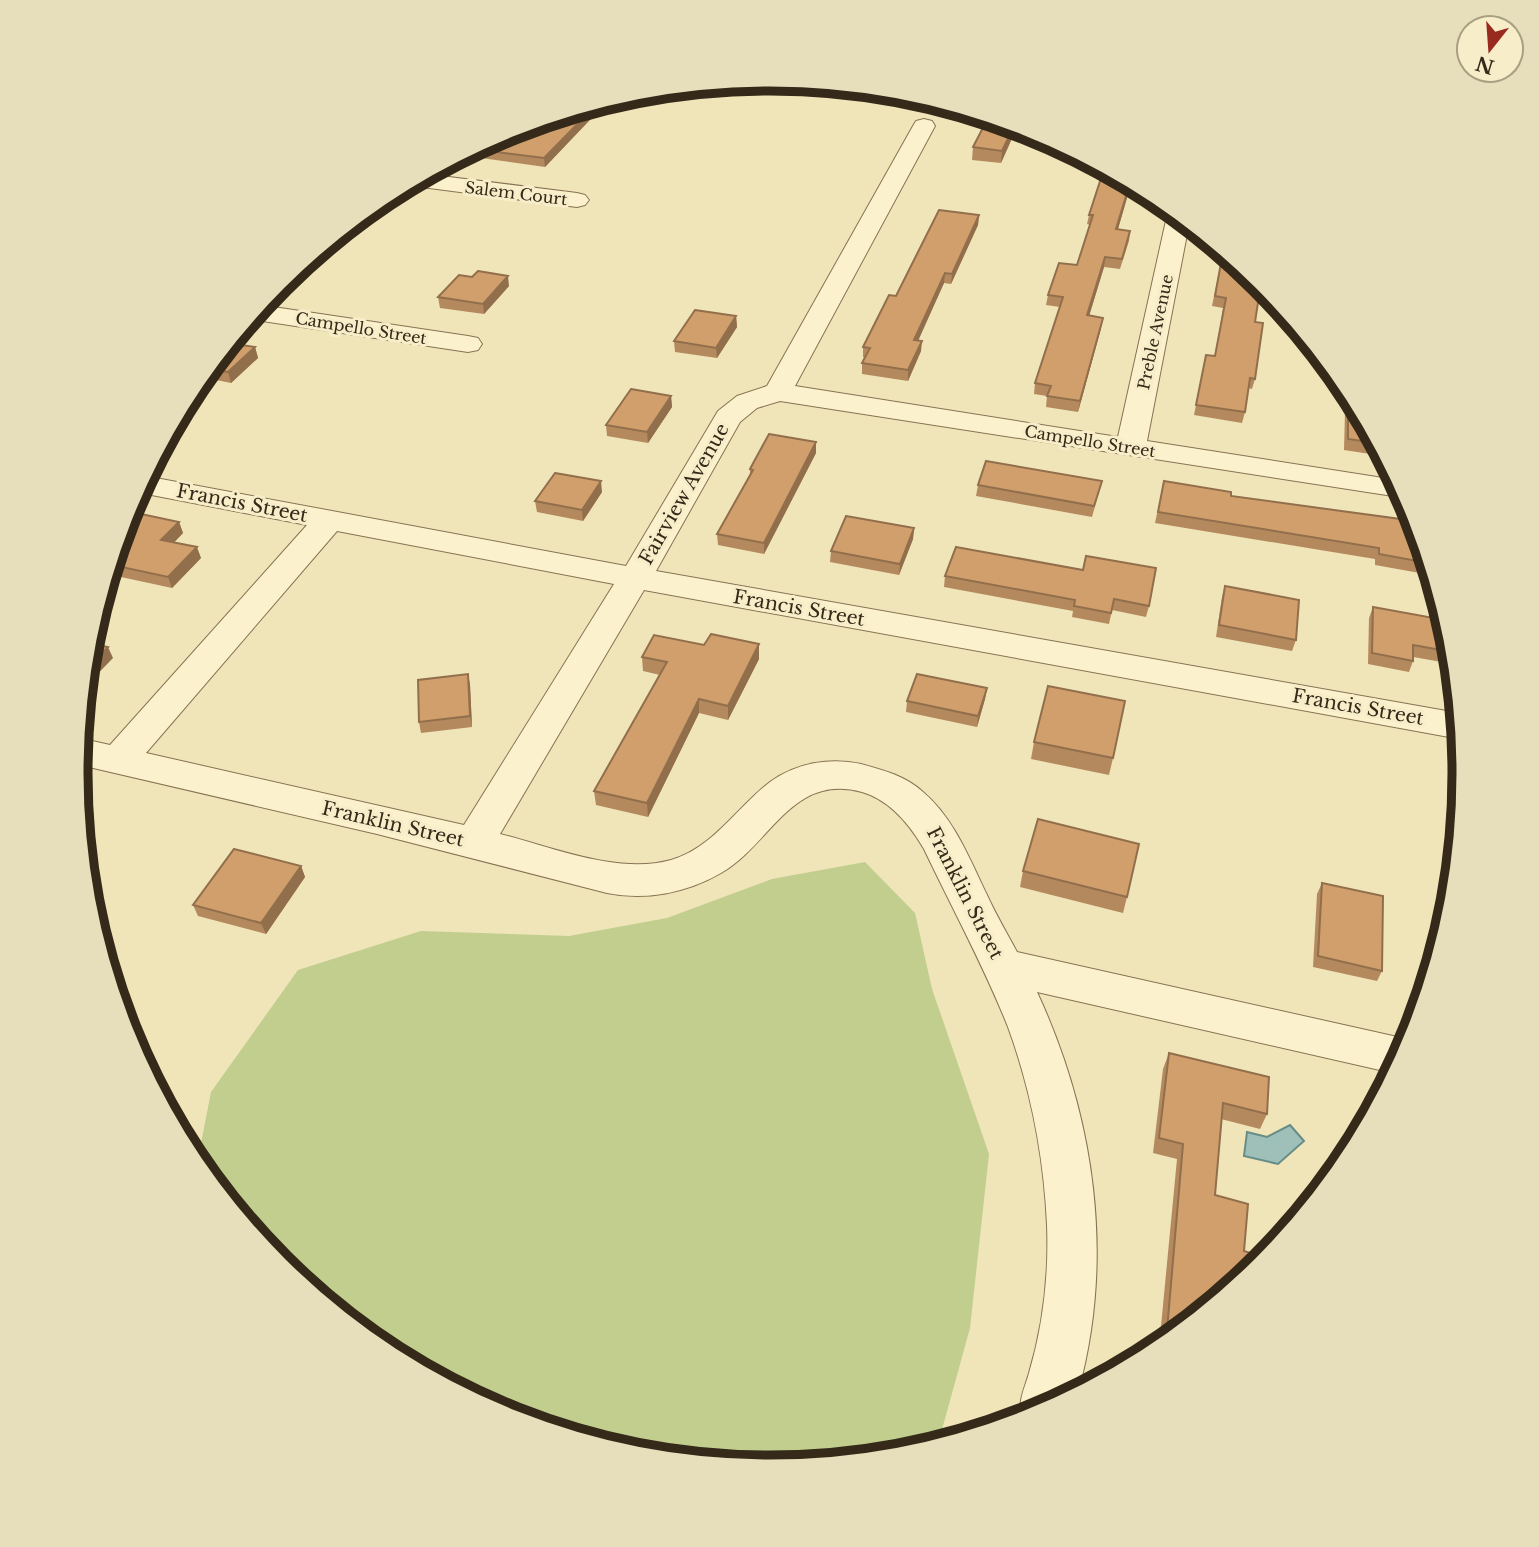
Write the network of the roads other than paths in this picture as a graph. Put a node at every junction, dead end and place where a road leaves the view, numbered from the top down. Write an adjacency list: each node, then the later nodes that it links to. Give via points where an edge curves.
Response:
1 (924, 126): 7 (street)
2 (431, 182): 3 (street, Salem Court)
3 (577, 200)
4 (1177, 226): 8 (street, Preble Avenue)
5 (266, 314): 6 (street, Campello Street)
6 (468, 344)
7 (778, 392): 8 (street, Campello Street); 12 (street, Fairview Avenue, via 747,402 727,417)
8 (1131, 447): 10 (street, Campello Street)
9 (152, 486): 11 (street, Francis Street)
10 (1388, 487)
11 (329, 520): 12 (street, Francis Street); 15 (street)
12 (635, 578): 13 (street, Francis Street); 16 (street, Fairview Avenue)
13 (1450, 724)
14 (88, 753): 15 (street, Franklin Street)
15 (118, 760): 16 (street, Franklin Street)
16 (474, 842): 17 (street, Franklin Street, via 602,876 639,881 682,873 714,857 797,782 818,775 877,782 909,799 930,823)
17 (1001, 966): 18 (street, Franklin Street); 19 (street, via 1036,1042 1057,1109 1072,1198 1071,1285 1059,1370)
18 (1391, 1054)
19 (1051, 1394)

